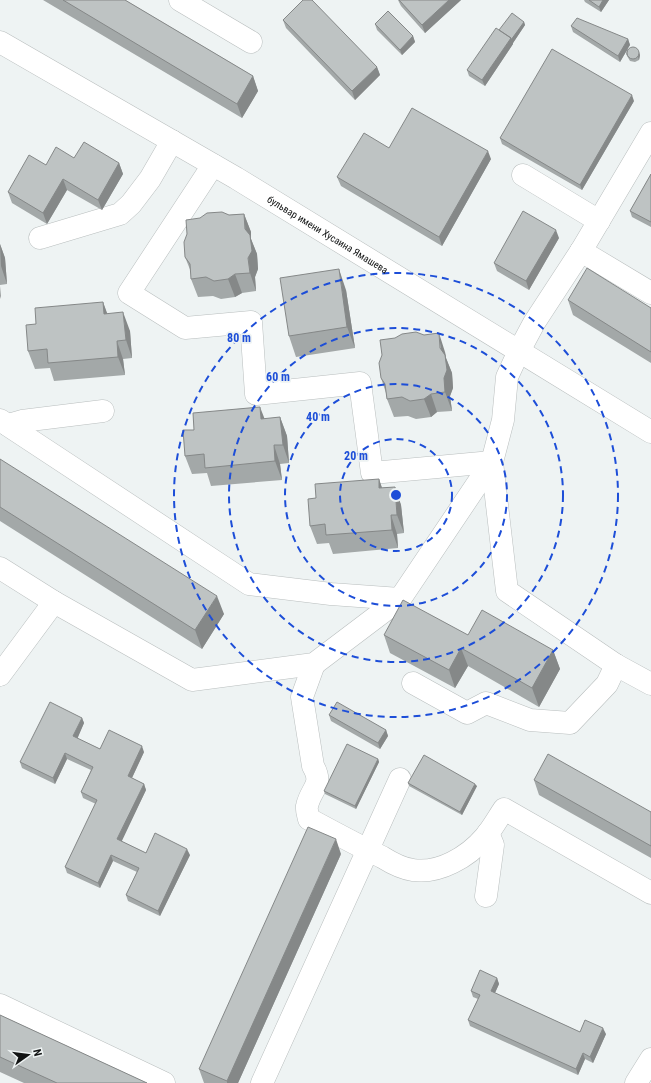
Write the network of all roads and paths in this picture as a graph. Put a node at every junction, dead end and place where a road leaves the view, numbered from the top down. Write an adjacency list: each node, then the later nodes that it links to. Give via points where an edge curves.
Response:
1 (180, 0): 2 (street)
2 (207, 6): 4 (street)
3 (0, 42): 6 (street, бульвар имени Хусаина Ямашева)
4 (252, 42)
5 (651, 133): 9 (street)
6 (172, 141): 7 (street, бульвар имени Хусаина Ямашева); 10 (street, via 150,179 120,214)
7 (213, 164): 13 (street, бульвар имени Хусаина Ямашева); 17 (street, via 129,293 185,328 251,322 256,394 360,384 372,473)
8 (523, 175): 9 (street)
9 (599, 221): 11 (street)
10 (40, 238)
11 (581, 251): 12 (street); 13 (street, via 534,323)
12 (651, 293)
13 (519, 351): 16 (street, бульвар имени Хусаина Ямашева); 17 (street, via 507,377 502,420)
14 (103, 411): 15 (street)
15 (4, 422): 19 (street, via 249,584)
16 (651, 432)
17 (492, 462): 19 (street); 22 (street, via 507,591)
18 (0, 568): 20 (street)
19 (400, 599): 21 (street)
20 (54, 602): 21 (street, via 192,680); 23 (street)
21 (314, 664): 28 (street, via 302,697 318,782 307,807 309,819)
22 (616, 665): 24 (street, via 607,684 570,723 530,720 486,703 467,713); 25 (street)
23 (0, 675)
24 (413, 683)
25 (651, 684)
26 (400, 779): 28 (street)
27 (488, 833): 28 (street, via 473,849 456,861 428,871 411,870); 29 (street, via 504,809); 30 (street, via 494,846)
28 (368, 850): 34 (street)
29 (651, 893)
30 (486, 896)
31 (0, 1005): 33 (street)
32 (651, 1059): 35 (street)
33 (164, 1083)
34 (262, 1083)
35 (636, 1083)

